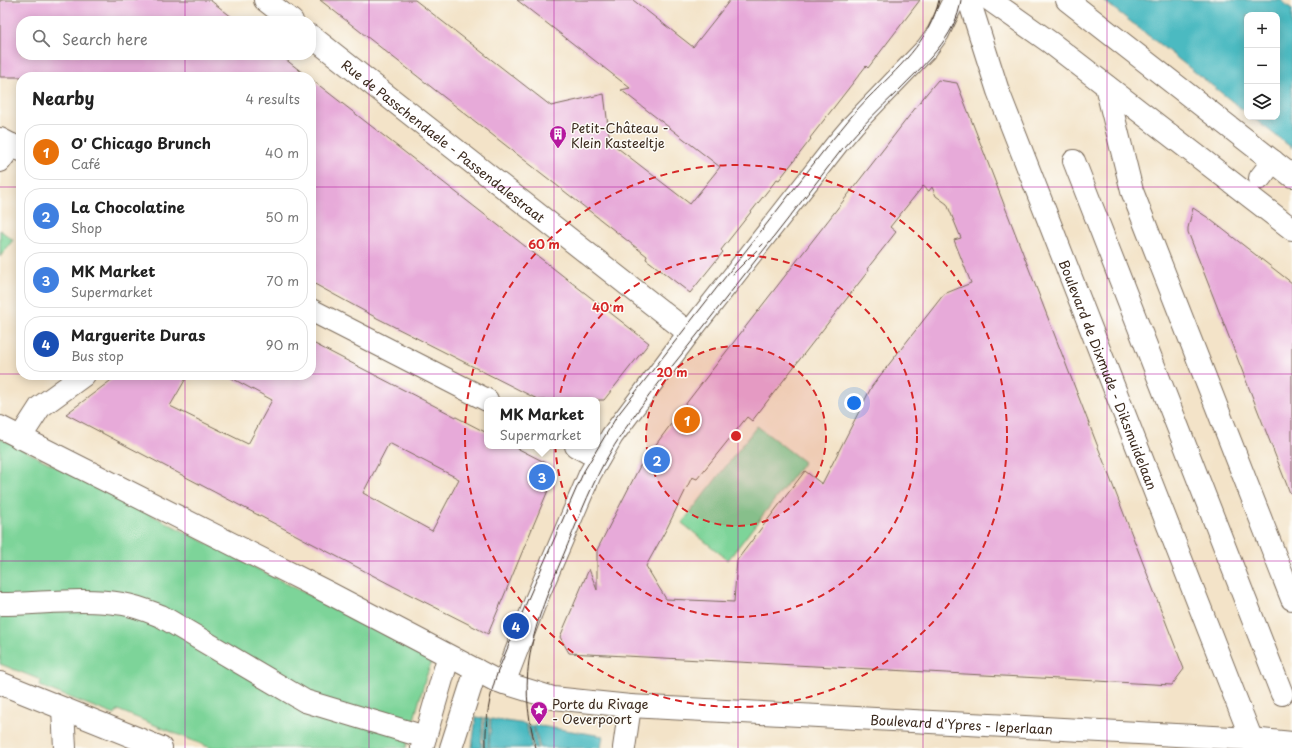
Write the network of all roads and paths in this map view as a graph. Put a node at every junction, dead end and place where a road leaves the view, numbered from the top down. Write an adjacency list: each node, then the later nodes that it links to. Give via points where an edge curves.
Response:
1 (265, 0): 6 (street)
2 (954, 0): 13 (street, via 938,33 927,48 854,124)
3 (969, 0): 31 (street, Boulevard de Dixmude - Diksmuidelaan, via 998,91)
4 (990, 0): 8 (street)
5 (1067, 0): 10 (street, via 1266,169)
6 (286, 16)
7 (316, 40): 13 (street, Rue de Passchendaele - Passendalestraat)
8 (1106, 86): 11 (street); 20 (street, via 1132,191)
9 (1074, 161): 26 (street)
10 (1292, 176)
11 (1292, 229)
12 (316, 313): 15 (street)
13 (689, 333): 19 (street, via 623,421)
14 (77, 380): 17 (street, via 40,407)
15 (484, 398)
16 (0, 428): 17 (street)
17 (20, 438): 23 (street, via 352,604)
18 (582, 449): 19 (street)
19 (599, 458): 25 (street, via 536,600)
20 (1292, 599)
21 (0, 604): 29 (street, via 56,601 137,607 161,616 305,701)
22 (446, 666): 29 (street)
23 (476, 670): 25 (street); 34 (street)
24 (0, 683): 28 (street)
25 (504, 683): 27 (street, via 553,698)
26 (1282, 694)
27 (630, 706): 31 (street, Boulevard d'Ypres - Ieperlaan); 35 (street)
28 (64, 709): 32 (street); 33 (street)
29 (423, 742)
30 (1292, 743): 31 (street, Boulevard d'Ypres - Ieperlaan)
31 (1253, 744)
32 (65, 748)
33 (161, 748)
34 (451, 748)
35 (624, 748)

